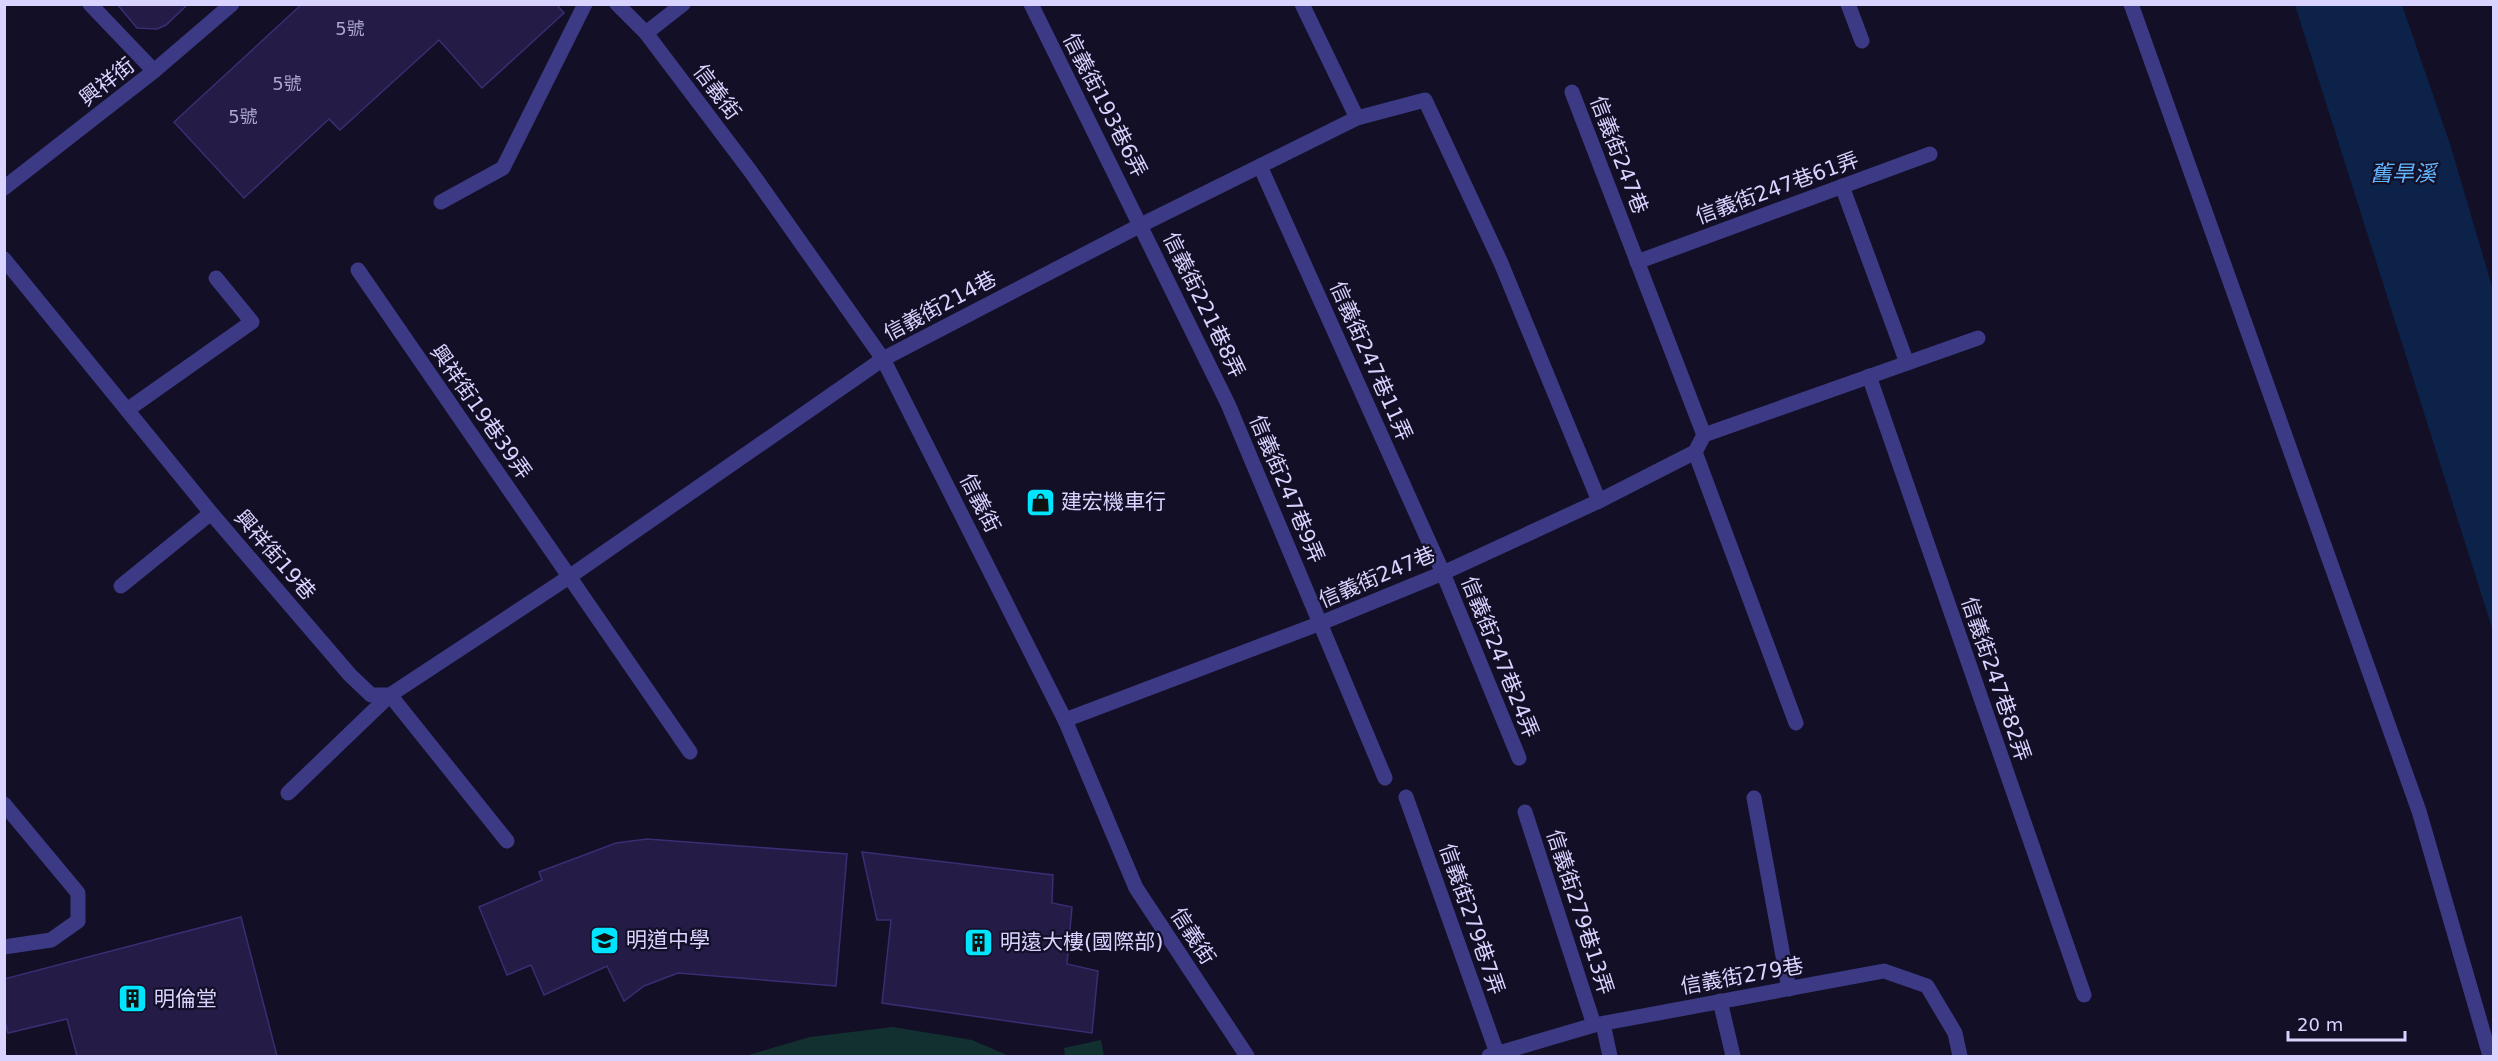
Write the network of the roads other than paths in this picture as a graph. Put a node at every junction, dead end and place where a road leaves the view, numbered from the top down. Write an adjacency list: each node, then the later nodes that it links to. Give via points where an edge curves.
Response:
1 (90, 4): 12 (street)
2 (231, 4): 12 (street, 興祥街)
3 (585, 4): 19 (street, via 503,168)
4 (617, 4): 10 (street, 信義街)
5 (683, 4): 10 (street)
6 (1031, 4): 20 (street, 信義街193巷6弄)
7 (1302, 4): 14 (street)
8 (1848, 4): 11 (street)
9 (2131, 4): 61 (street, via 2419,811)
10 (646, 33): 26 (street, 信義街)
11 (1862, 41)
12 (154, 71): 18 (street, 興祥街)
13 (1572, 92): 22 (street, 信義街247巷)
14 (1357, 118): 16 (street, 信義街214巷); 33 (street, 信義街214巷, via 1425,100 1501,263)
15 (1930, 154): 17 (street, 信義街247巷61弄)
16 (1260, 166): 20 (street, 信義街214巷); 35 (street, 信義街247巷11弄)
17 (1842, 186): 22 (street, 信義街247巷61弄); 27 (street)
18 (4, 188)
19 (441, 202)
20 (1141, 225): 26 (street, 信義街214巷); 29 (street, 信義街221巷8弄)
21 (4, 259): 30 (street, 興祥街19巷)
22 (1637, 262): 31 (street, 信義街247巷)
23 (358, 270): 36 (street, 興祥街19巷39弄)
24 (216, 278): 30 (street, via 252,322)
25 (1978, 338): 27 (street)
26 (884, 359): 36 (street, 信義街214巷); 40 (street, 信義街)
27 (1907, 363): 28 (street)
28 (1869, 376): 31 (street); 53 (street, 信義街247巷82弄)
29 (1228, 404): 38 (street, 信義街247巷9弄)
30 (127, 410): 34 (street, 興祥街19巷)
31 (1704, 435): 32 (street)
32 (1695, 452): 33 (street, 信義街247巷); 41 (street)
33 (1599, 501): 35 (street, 信義街247巷)
34 (211, 513): 37 (street); 39 (street, 興祥街19巷, via 350,675 371,695)
35 (1443, 573): 38 (street, 信義街247巷); 43 (street, 信義街247巷24弄)
36 (569, 577): 39 (street); 42 (street, 興祥街19巷39弄)
37 (121, 586)
38 (1321, 624): 40 (street, 信義街247巷); 44 (street, 信義街247巷9弄)
39 (390, 695): 45 (street); 50 (street)
40 (1065, 720): 56 (street, 信義街, via 1136,888)
41 (1796, 723)
42 (690, 752)
43 (1519, 758)
44 (1385, 778)
45 (288, 793)
46 (1406, 797): 57 (street, 信義街279巷7弄)
47 (1754, 798): 52 (street)
48 (4, 804): 51 (street, via 78,893 78,921 51,940)
49 (1526, 812): 55 (street, 信義街279巷13弄)
50 (507, 841)
51 (4, 946)
52 (1789, 989): 54 (street, 信義街279巷); 60 (street, 信義街279巷, via 1884,972 1927,986 1955,1034)
53 (2084, 995)
54 (1720, 1001): 55 (street, 信義街279巷); 59 (street)
55 (1598, 1024): 57 (street, 信義街279巷); 58 (street, 信義街279巷13弄)
56 (1247, 1056)
57 (1495, 1056)
58 (1610, 1056)
59 (1732, 1056)
60 (1960, 1056)
61 (2490, 1056)

